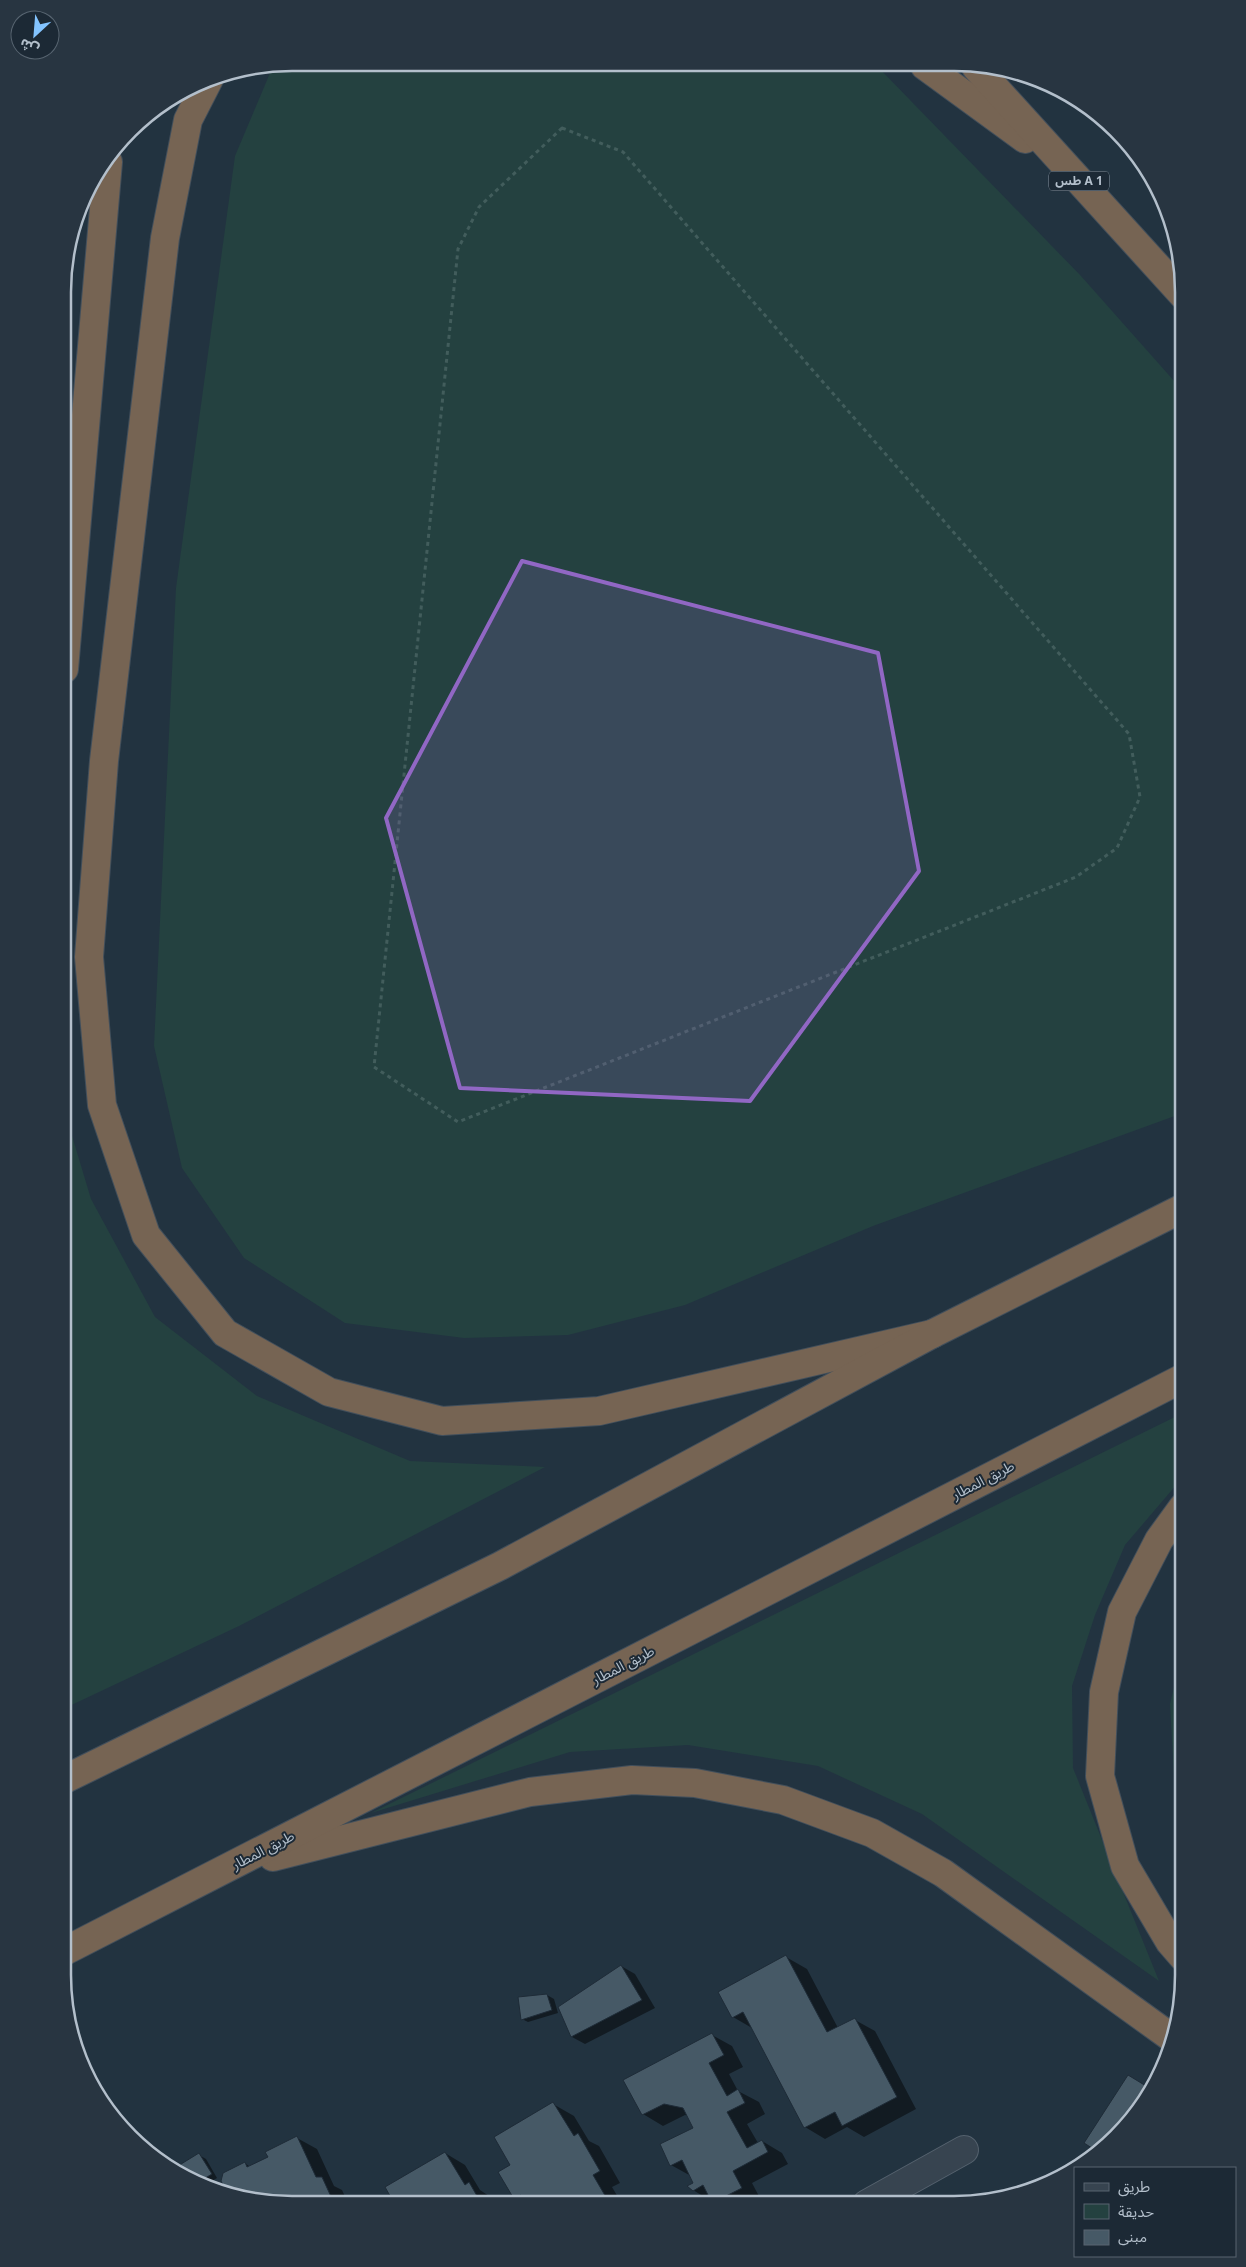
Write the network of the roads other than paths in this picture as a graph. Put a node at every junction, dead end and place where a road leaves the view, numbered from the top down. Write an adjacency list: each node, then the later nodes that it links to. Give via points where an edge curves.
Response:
1 (932, 71): 5 (highway)
2 (981, 73): 5 (highway, طس A 1)
3 (204, 90): 9 (highway, via 188,120 165,238 104,761 89,957 102,1105 146,1235 225,1333 329,1392 442,1421 599,1412)
4 (107, 170): 7 (highway)
5 (1071, 173): 6 (highway, طس A 1)
6 (1174, 285)
7 (71, 588)
8 (1175, 1212): 9 (highway)
9 (932, 1334): 12 (highway, via 500,1566)
10 (1175, 1382): 13 (highway, طريق المطار)
11 (1175, 1518): 15 (highway, via 1159,1540 1122,1612 1104,1692 1100,1776 1125,1866)
12 (71, 1776)
13 (226, 1869): 14 (highway, طريق المطار); 16 (highway, via 530,1792 632,1780 695,1783 783,1800 872,1833 943,1872)
14 (71, 1947)
15 (1175, 1948)
16 (1166, 2034)
17 (964, 2150): 18 (street)
18 (881, 2196)

